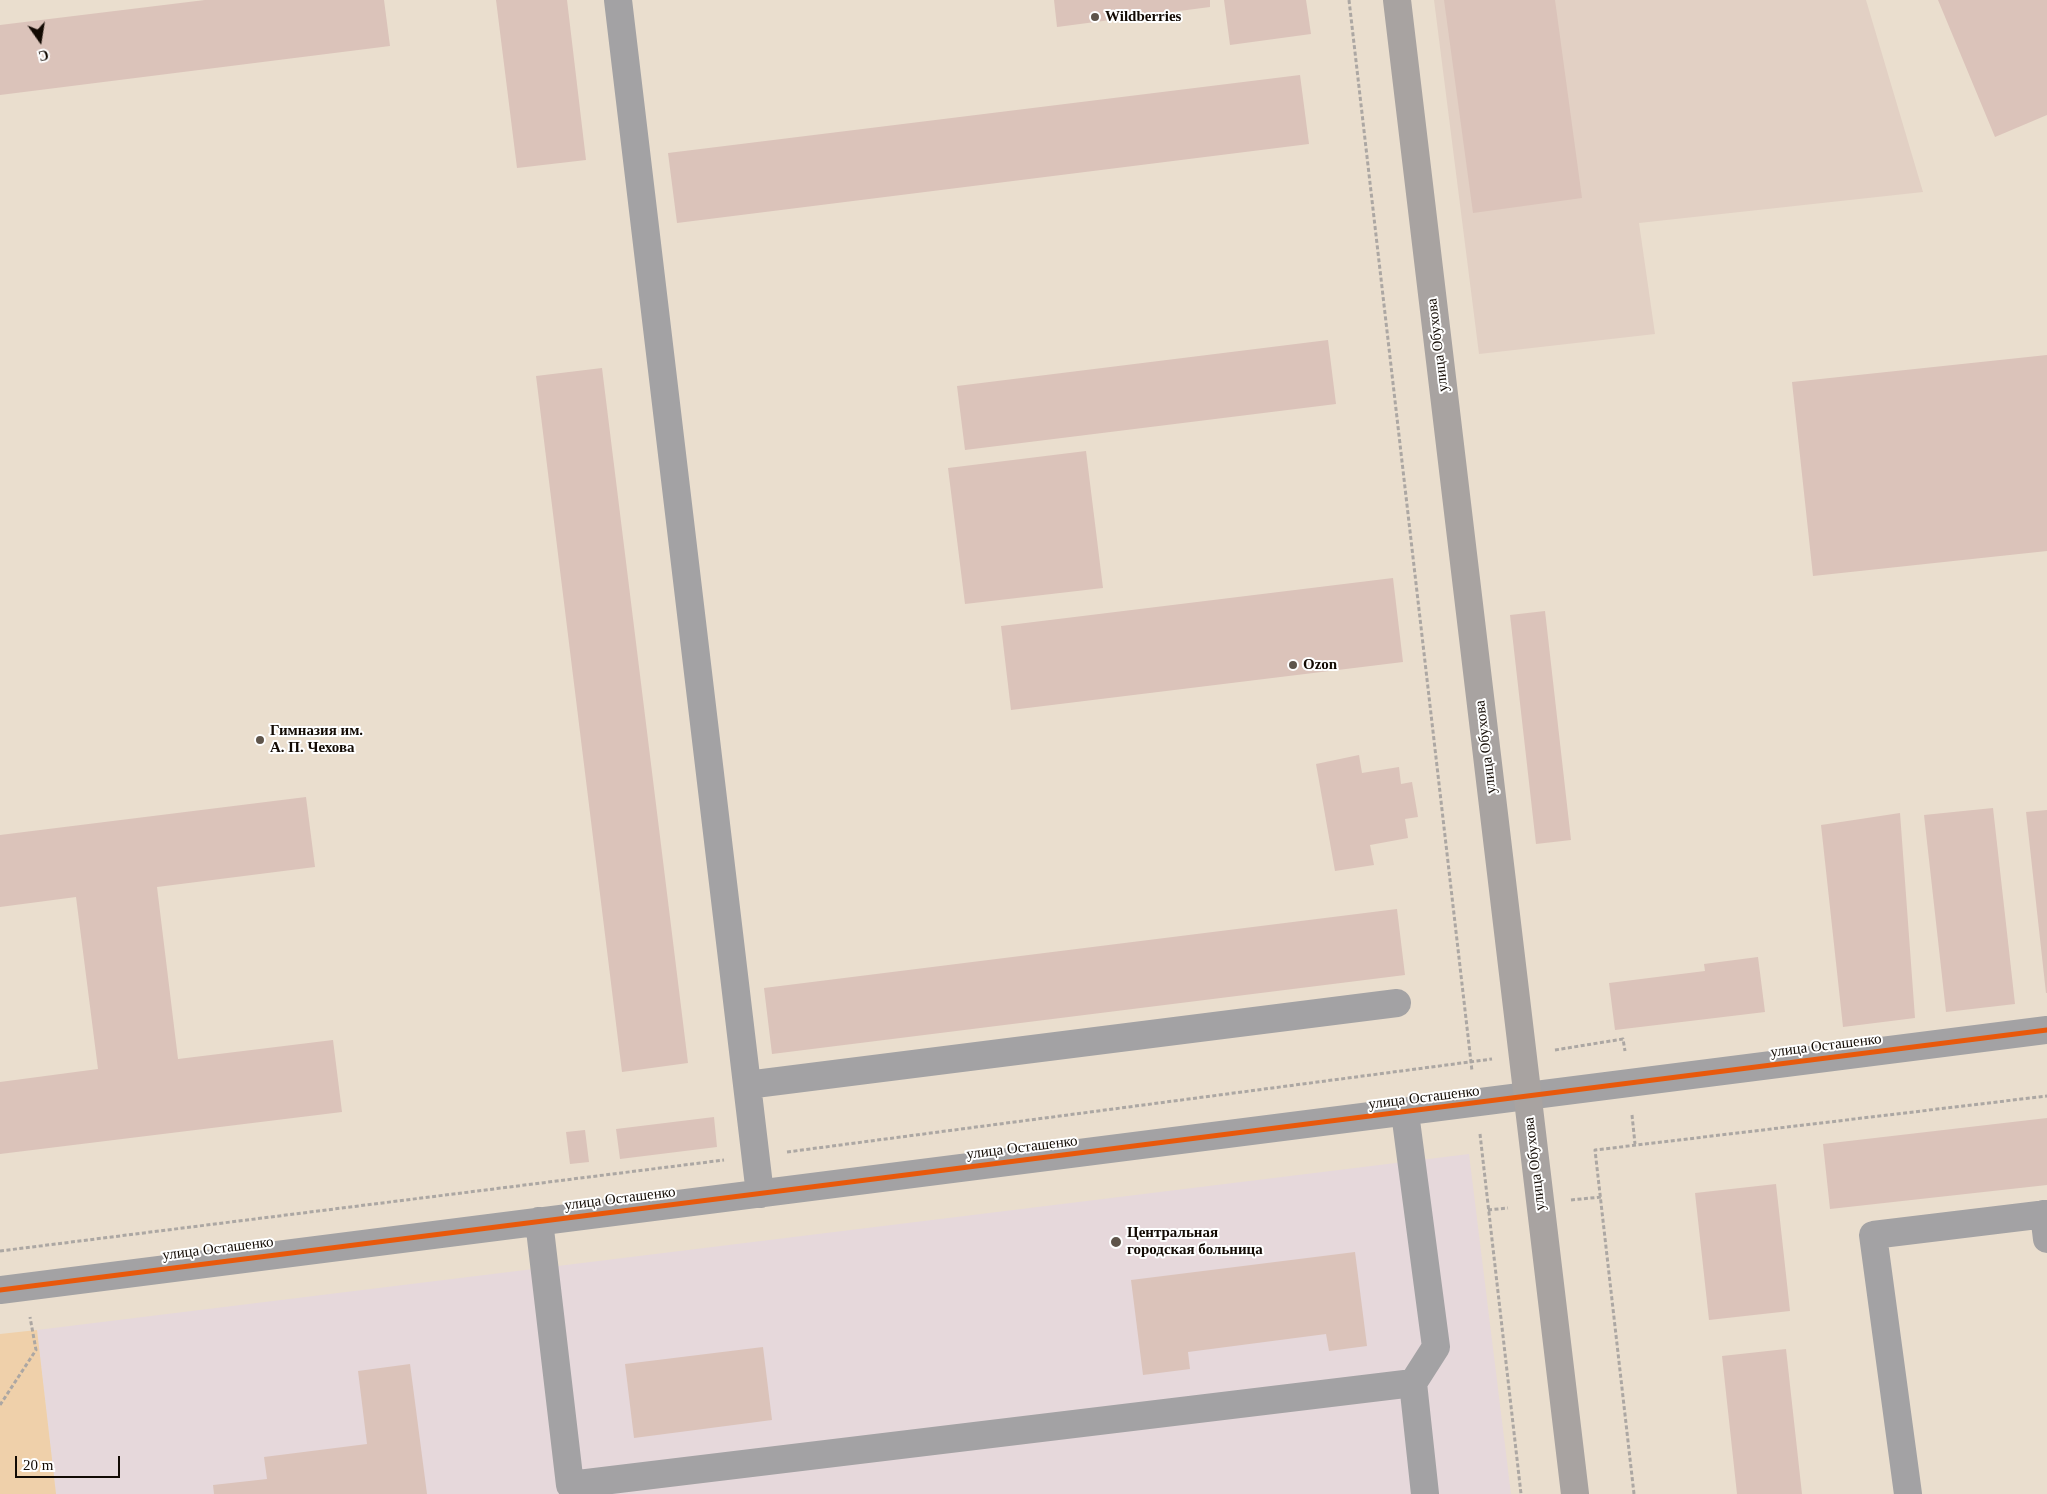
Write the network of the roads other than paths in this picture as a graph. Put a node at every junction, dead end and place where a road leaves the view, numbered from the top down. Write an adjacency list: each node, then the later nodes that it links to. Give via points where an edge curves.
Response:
1 (618, 0): 5 (street)
2 (1397, 0): 6 (main road, улица Обухова)
3 (1397, 1003): 5 (street)
4 (2047, 1030): 6 (street, улица Осташенко)
5 (747, 1085): 8 (street)
6 (1527, 1097): 7 (street, улица Осташенко); 15 (main road, улица Обухова)
7 (1404, 1113): 8 (street, улица Осташенко); 12 (street, via 1436,1347)
8 (760, 1194): 9 (street, улица Осташенко)
9 (539, 1221): 11 (street, улица Осташенко); 13 (street)
10 (2046, 1222): 16 (street, via 1873,1235)
11 (0, 1290)
12 (1413, 1383): 13 (street); 14 (street)
13 (570, 1489)
14 (1425, 1494)
15 (1575, 1494)
16 (1908, 1494)

